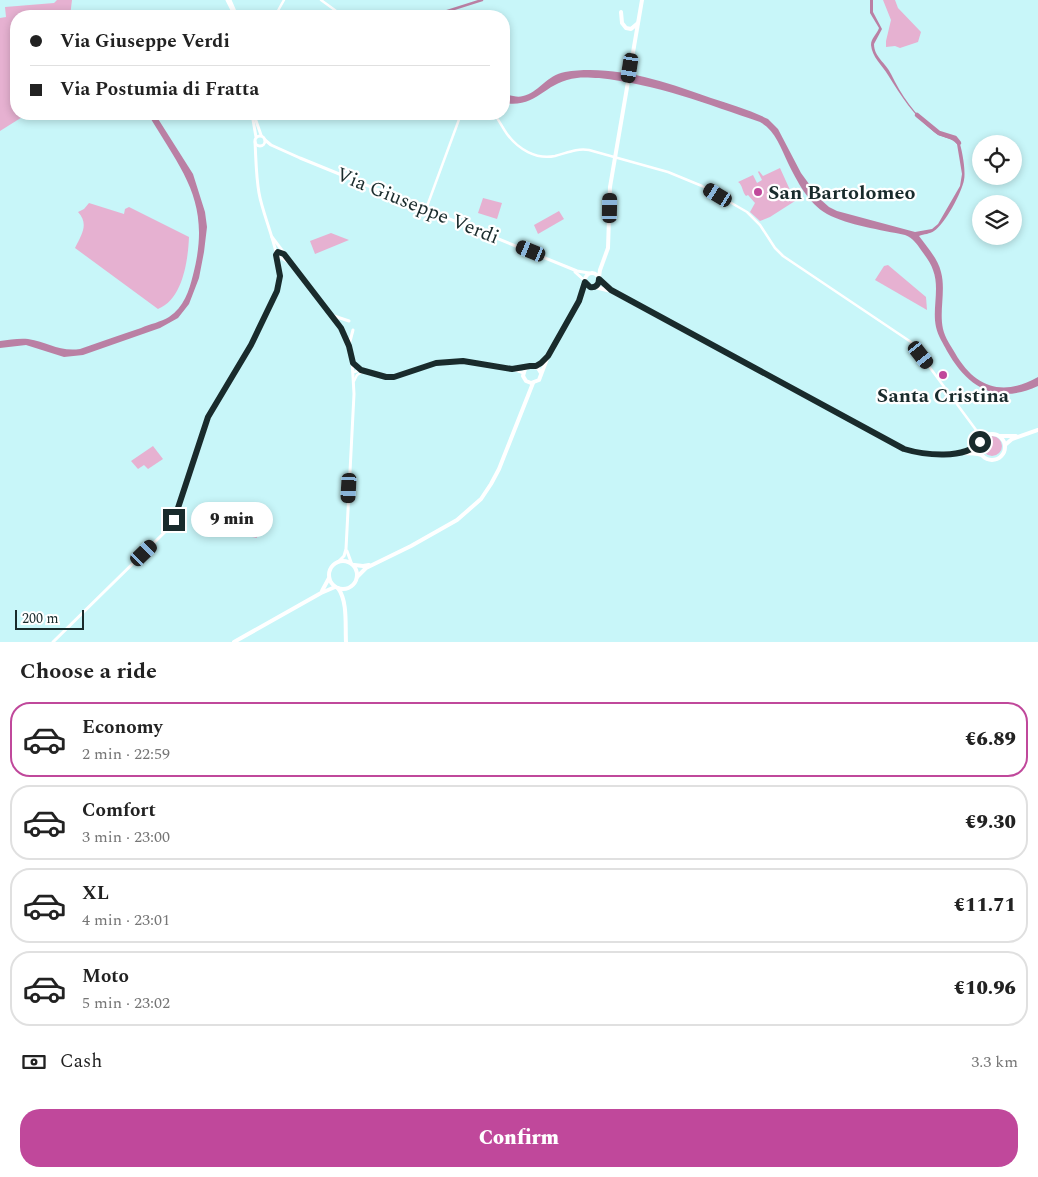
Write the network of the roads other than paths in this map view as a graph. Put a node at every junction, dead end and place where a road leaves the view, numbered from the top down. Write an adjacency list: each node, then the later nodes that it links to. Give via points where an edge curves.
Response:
1 (321, 0): 3 (street)
2 (642, 0): 5 (main road)
3 (335, 10)
4 (621, 12): 5 (main road, via 622,24 626,28)
5 (638, 23): 22 (main road, via 610,187 609,240)
6 (254, 120): 11 (main road)
7 (255, 120): 10 (main road)
8 (459, 120): 17 (street)
9 (498, 120): 48 (street, via 511,139 534,155 554,156 578,149 589,150 682,176 742,209 760,225 783,256 910,342)
10 (261, 136): 11 (main road); 12 (main road, Via Giuseppe Verdi)
11 (256, 137): 13 (main road)
12 (265, 140): 14 (main road); 15 (main road, Via Giuseppe Verdi)
13 (255, 142): 14 (main road); 16 (main road)
14 (262, 145): 15 (main road, Via Giuseppe Verdi); 16 (main road)
15 (271, 145): 17 (main road, Via Giuseppe Verdi)
16 (256, 156): 18 (main road, via 258,191)
17 (426, 209): 23 (main road, Via Giuseppe Verdi)
18 (270, 233): 19 (main road); 20 (main road)
19 (284, 254): 20 (main road, via 278,252); 21 (main road)
20 (276, 255): 21 (main road); 24 (main road)
21 (289, 263): 24 (main road, via 282,263); 31 (main road)
22 (602, 264): 25 (main road); 26 (main road)
23 (566, 266): 25 (main road, Via Giuseppe Verdi); 27 (main road, Via Giuseppe Verdi)
24 (279, 269): 67 (main road, via 277,291 256,336 208,417 174,520 165,533)
25 (590, 273): 26 (main road); 27 (main road)
26 (599, 278): 28 (main road); 29 (main road)
27 (585, 281): 28 (main road); 30 (main road)
28 (594, 287): 29 (main road); 30 (main road)
29 (611, 290): 55 (main road, via 891,443 919,453)
30 (579, 301): 35 (main road)
31 (331, 315): 32 (main road); 34 (main road)
32 (349, 321)
33 (353, 330): 34 (main road)
34 (349, 346): 36 (main road)
35 (548, 356): 38 (main road); 43 (main road)
36 (353, 363): 40 (street); 41 (main road)
37 (529, 366): 38 (main road); 39 (street); 42 (main road)
38 (536, 366): 43 (main road)
39 (512, 369): 40 (street, via 463,361 436,363 394,377); 42 (street)
40 (362, 371): 41 (street); 45 (street)
41 (354, 372): 45 (main road)
42 (523, 373): 44 (main road)
43 (541, 374): 46 (main road)
44 (526, 381): 46 (main road); 47 (main road)
45 (354, 382): 57 (main road)
46 (533, 383): 47 (main road)
47 (527, 396): 60 (main road, via 498,469 481,498 457,520)
48 (977, 429): 51 (street); 53 (street)
49 (1038, 430): 50 (main road)
50 (1025, 434): 52 (main road); 54 (main road, via 1010,440)
51 (987, 435): 52 (main road); 53 (main road)
52 (1000, 436): 54 (main road)
53 (981, 440): 55 (main road); 56 (main road)
54 (1005, 446): 56 (main road, via 1004,453 998,458 990,460)
55 (964, 452): 56 (main road)
56 (982, 455)
57 (346, 549): 58 (main road); 59 (main road)
58 (339, 561): 59 (main road); 62 (main road, via 332,565)
59 (352, 564): 60 (main road); 61 (main road)
60 (373, 564): 61 (main road)
61 (357, 577): 64 (main road)
62 (329, 578): 63 (main road); 65 (main road)
63 (337, 587): 64 (main road); 65 (main road); 66 (main road)
64 (349, 588): 66 (main road)
65 (320, 593): 68 (main road)
66 (344, 601): 69 (main road)
67 (53, 642)
68 (234, 642)
69 (346, 642)

